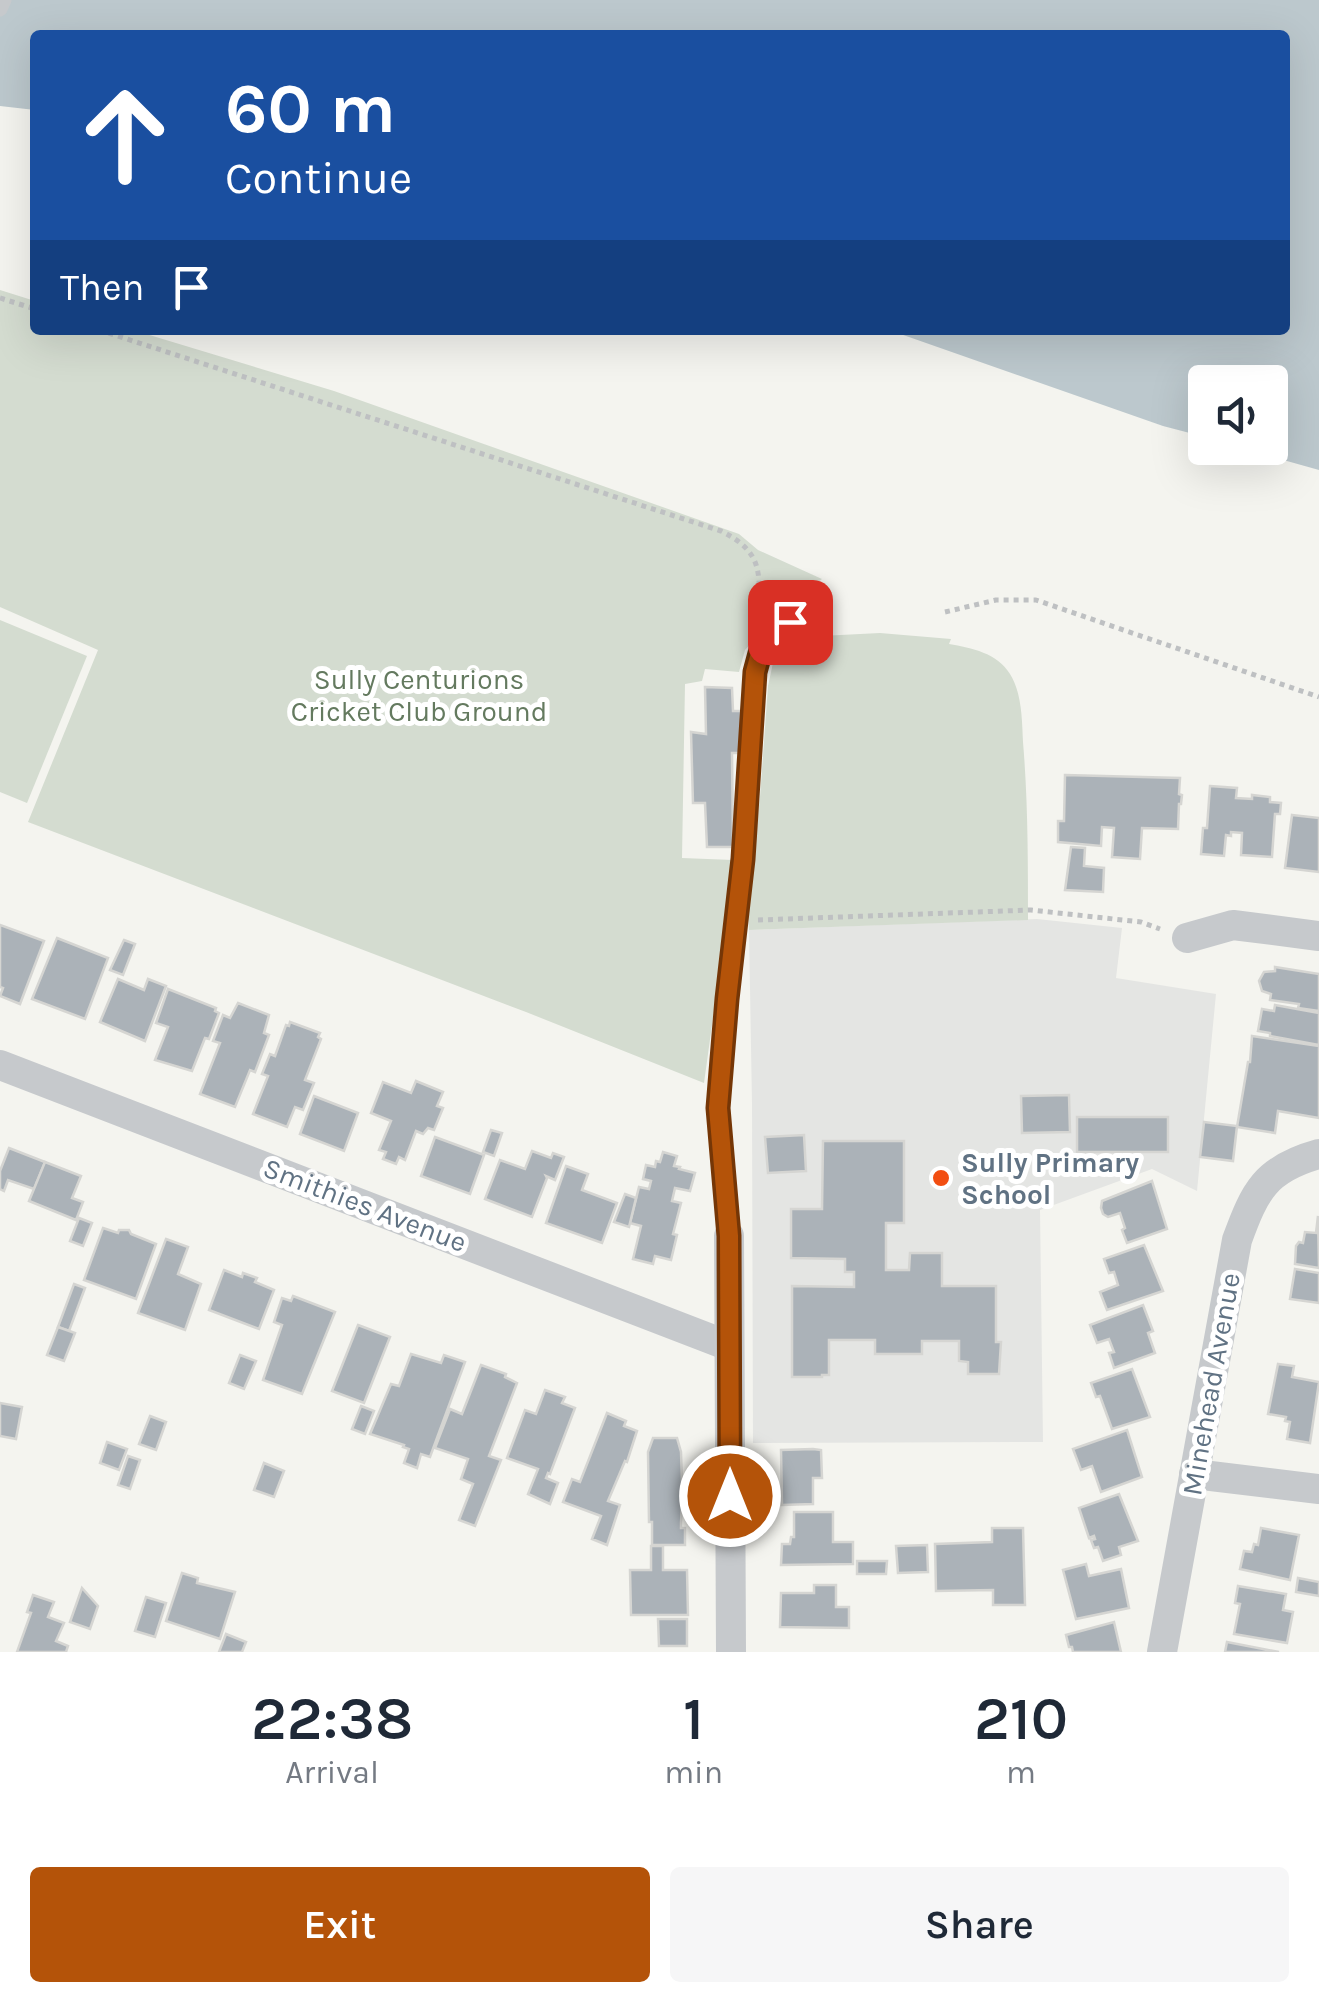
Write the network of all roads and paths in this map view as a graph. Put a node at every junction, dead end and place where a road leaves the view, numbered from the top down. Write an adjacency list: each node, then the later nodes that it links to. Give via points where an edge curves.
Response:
1 (4, 0): 2 (lane)
2 (0, 9)
3 (0, 298): 4 (path)
4 (30, 307)
5 (114, 335): 8 (path, via 721,531 746,548 760,571)
6 (945, 612): 9 (path, via 996,600 1036,600)
7 (790, 622): 8 (lane)
8 (762, 646): 10 (lane)
9 (1319, 697)
10 (736, 920): 12 (path, via 1031,910 1141,922); 15 (lane, via 718,1108)
11 (1319, 936): 12 (street, via 1233,926)
12 (1187, 938)
13 (0, 1065): 16 (street, Smithies Avenue)
14 (1319, 1154): 17 (street, Minehead Avenue, via 1268,1178 1251,1202 1237,1240)
15 (729, 1236): 16 (street)
16 (730, 1346): 19 (street)
17 (1194, 1474): 18 (street); 20 (street, Minehead Avenue)
18 (1319, 1489)
19 (731, 1652)
20 (1162, 1652)

